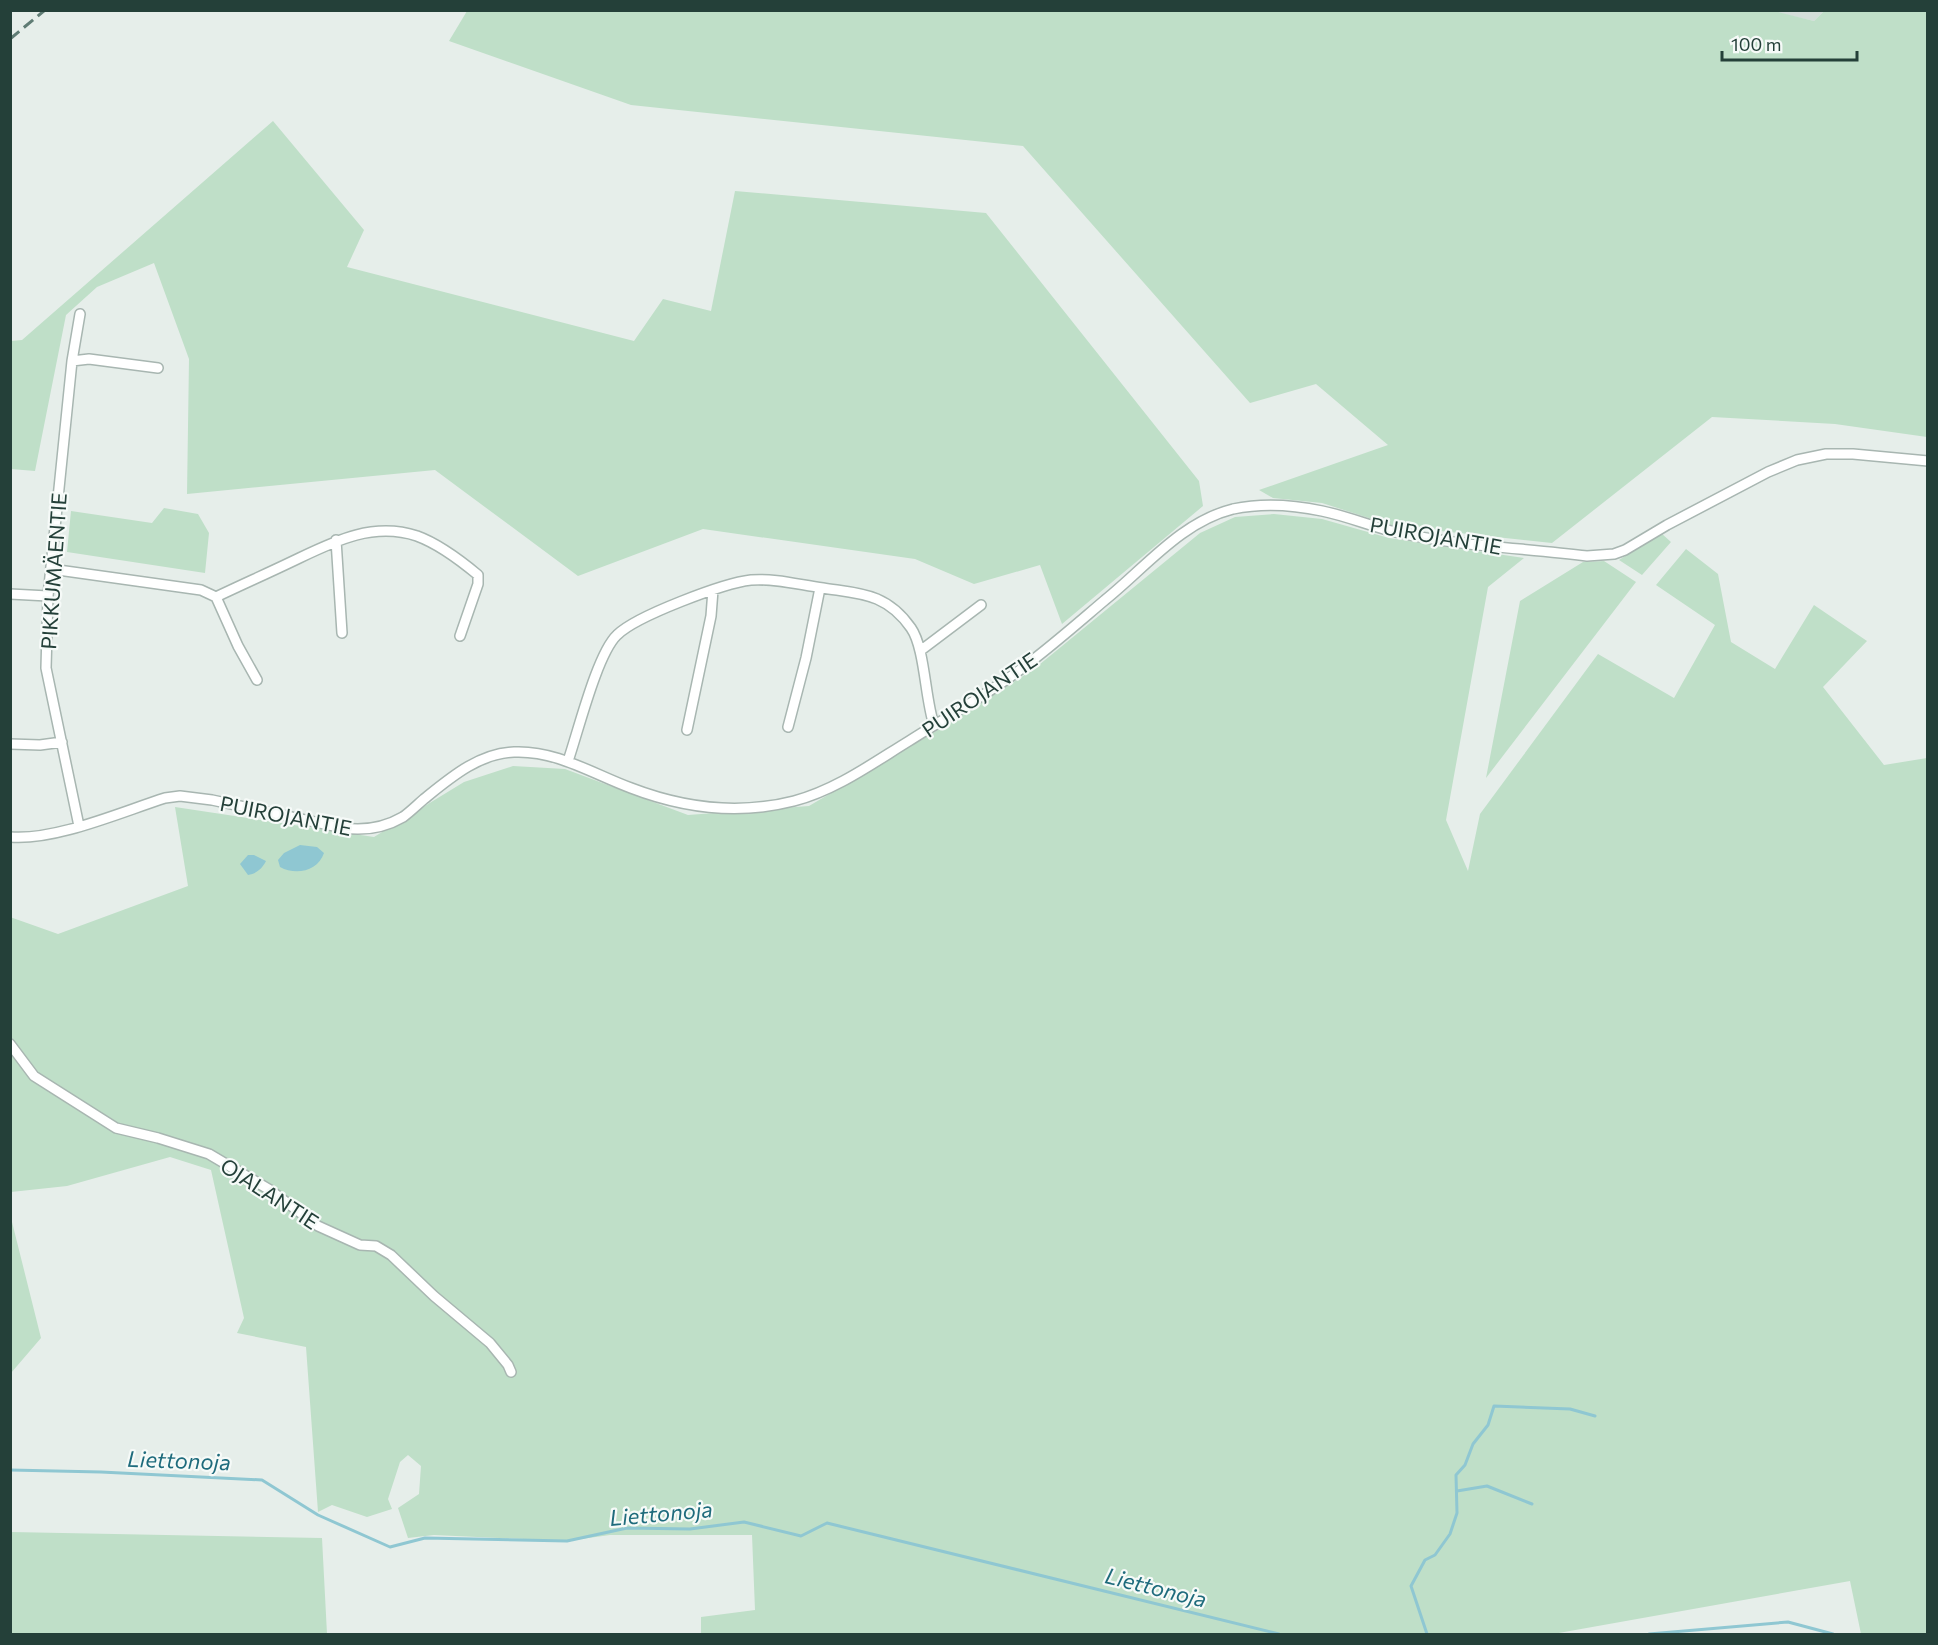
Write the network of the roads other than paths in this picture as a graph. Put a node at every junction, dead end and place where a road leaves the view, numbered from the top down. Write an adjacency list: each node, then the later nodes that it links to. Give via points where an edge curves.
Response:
1 (80, 314): 2 (street, PIKKUMÄENTIE)
2 (72, 361): 3 (street, via 89,358); 6 (street, PIKKUMÄENTIE)
3 (158, 368)
4 (1928, 461): 17 (street, PUIROJANTIE, via 1835,454 1797,460 1625,550 1602,555 1457,542 1394,532 1323,511 1275,506 1233,509 1196,523 1024,667)
5 (336, 540): 11 (street); 13 (street); 14 (street, via 371,531 396,531 432,542 465,564 478,575 478,584)
6 (51, 569): 10 (street, PIKKUMÄENTIE); 11 (street, via 201,590)
7 (820, 588): 8 (street, via 748,580); 15 (street, via 861,594 892,607 913,631); 18 (street)
8 (713, 590): 19 (street); 22 (street, via 646,616 616,635 602,658)
9 (10, 594): 10 (street)
10 (48, 596): 20 (street, PIKKUMÄENTIE, via 46,668)
11 (216, 597): 16 (street)
12 (981, 605): 15 (street)
13 (342, 633)
14 (460, 636)
15 (920, 651): 17 (street)
16 (257, 680)
17 (934, 725): 22 (street, PUIROJANTIE, via 824,790 769,805 706,808 666,800)
18 (788, 727)
19 (687, 730)
20 (62, 742): 21 (street); 23 (street, PIKKUMÄENTIE)
21 (10, 744)
22 (568, 762): 23 (street, PUIROJANTIE, via 535,752 492,755 449,779 403,817 360,831 180,796)
23 (79, 826): 24 (street, PUIROJANTIE, via 50,835)
24 (10, 837)
25 (10, 1044): 26 (street, OJALANTIE, via 34,1076 116,1128 209,1154 270,1190 318,1226 391,1255 490,1343)
26 (511, 1372)

